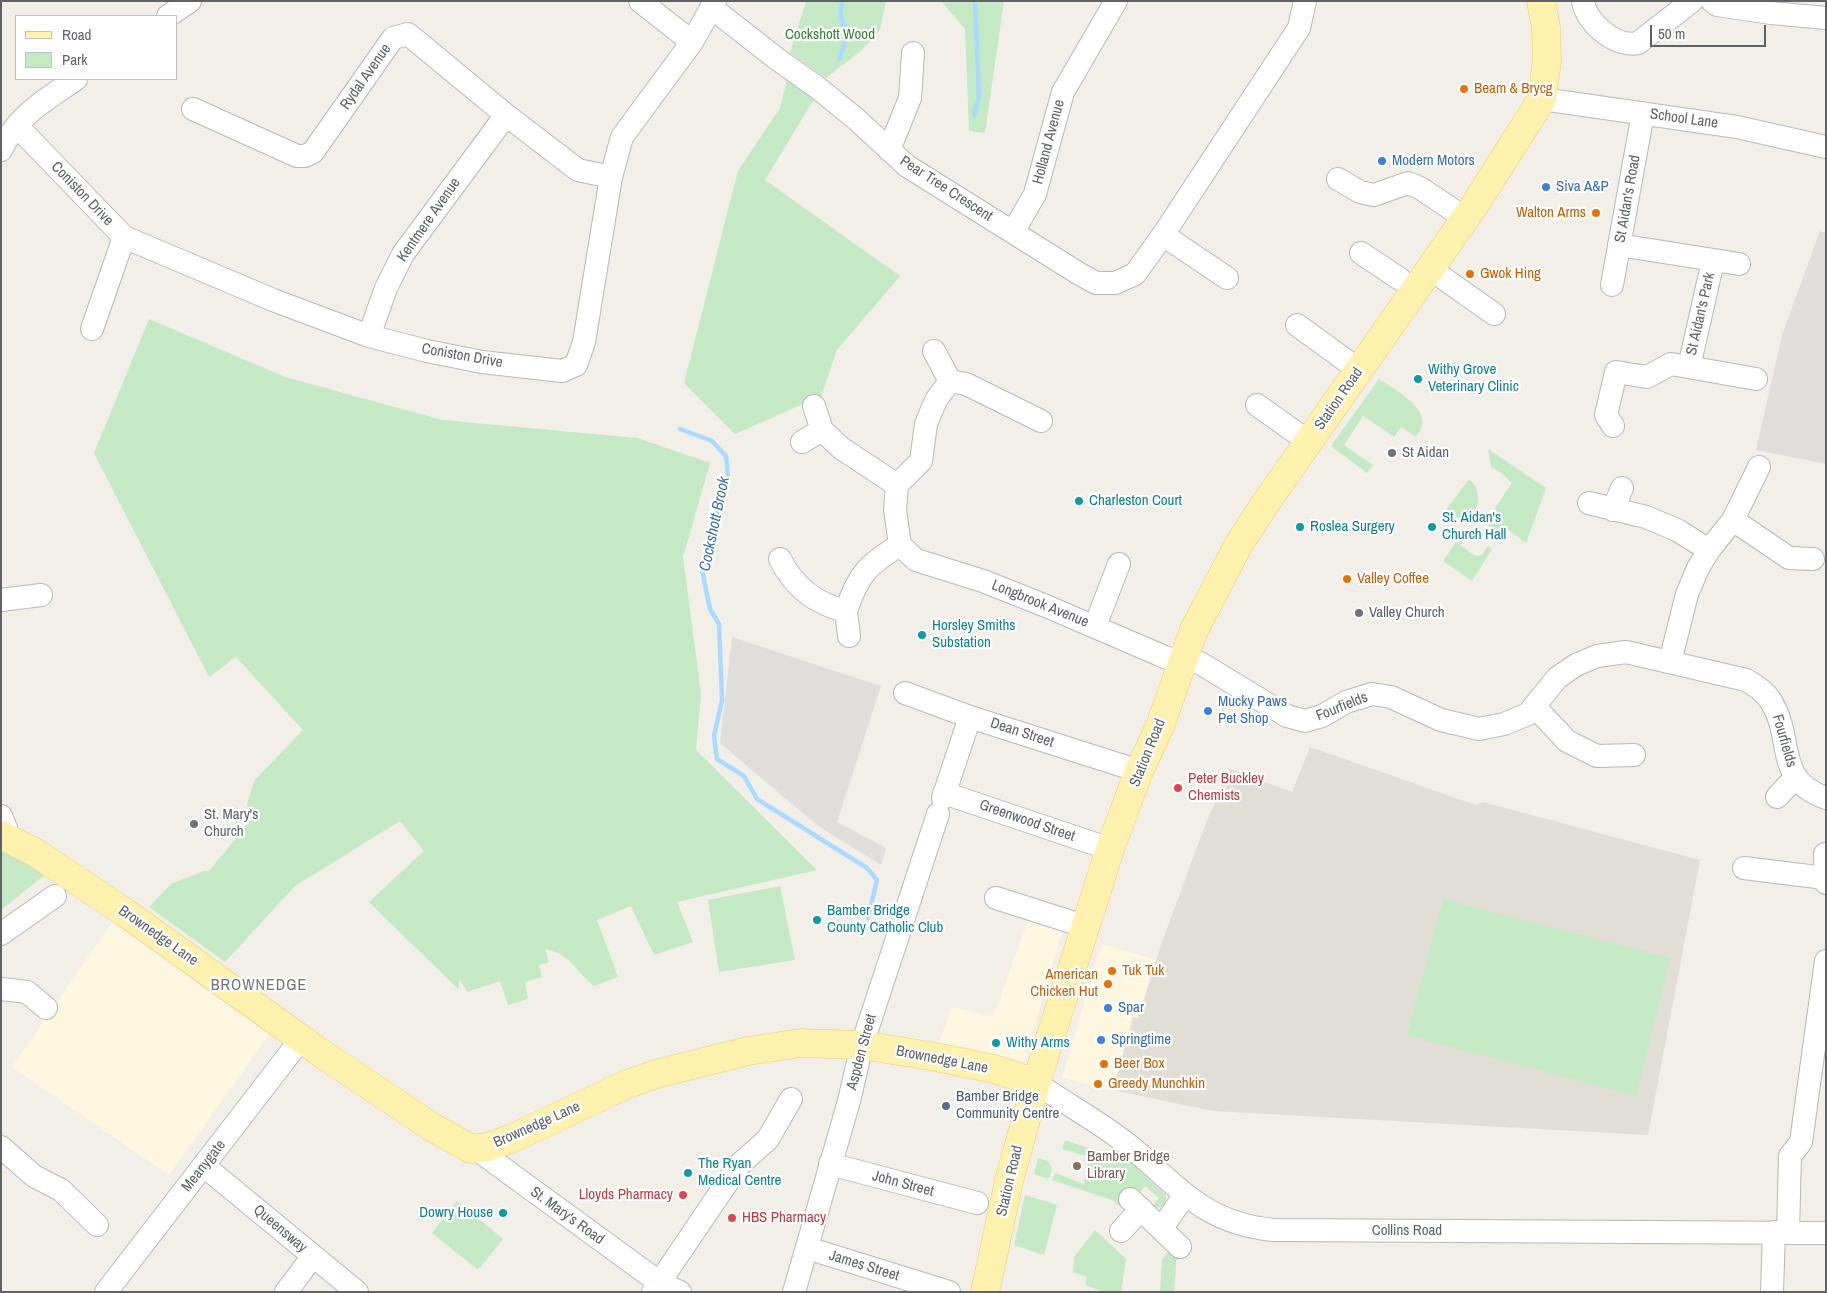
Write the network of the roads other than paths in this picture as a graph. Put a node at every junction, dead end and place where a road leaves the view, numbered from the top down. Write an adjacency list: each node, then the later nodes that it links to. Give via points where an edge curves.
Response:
1 (190, 1): 10 (street)
2 (640, 1): 12 (street)
3 (1116, 1): 26 (street, Holland Avenue, via 1063,92 1035,194)
4 (1305, 1): 27 (street, Pear Tree Crescent, via 1299,28)
5 (1541, 1): 15 (main road, via 1547,60)
6 (1583, 1): 7 (street, via 1584,10 1600,31 1630,45 1638,43)
7 (1692, 1)
8 (1712, 1): 11 (street, via 1717,5)
9 (713, 5): 12 (street, Coniston Drive); 22 (street, Pear Tree Crescent, via 777,59 818,88)
10 (169, 15)
11 (1826, 18)
12 (692, 42): 23 (street, Coniston Drive, via 622,137)
13 (913, 53): 22 (street, via 910,98)
14 (74, 80): 19 (street, via 35,105)
15 (1542, 99): 17 (street, School Lane); 25 (main road, Station Road)
16 (193, 109): 18 (street, Rydal Avenue, via 297,156 305,156 313,152 393,38 408,34)
17 (1644, 113): 20 (street, School Lane, via 1774,133); 29 (street, St Aidan's Road)
18 (506, 115): 23 (street, Rydal Avenue, via 578,170); 40 (street, Kentmere Avenue, via 403,254 386,288)
19 (17, 126): 21 (street); 28 (street, Coniston Drive)
20 (1826, 147)
21 (1, 150)
22 (889, 150): 26 (street, Pear Tree Crescent, via 907,166)
23 (611, 177): 40 (street, Coniston Drive, via 584,342 576,365 562,370 482,362)
24 (1338, 179): 25 (street, via 1360,192 1374,195 1408,183)
25 (1465, 218): 33 (main road, Station Road)
26 (1013, 232): 27 (street, Pear Tree Crescent, via 1096,283 1115,283 1135,274)
27 (1163, 235): 34 (street)
28 (124, 237): 39 (street); 40 (street, Coniston Drive, via 273,300)
29 (1619, 246): 31 (street, St Aidan's Park); 36 (street, St Aidan's Road)
30 (1361, 253): 35 (street)
31 (1713, 261): 32 (street, St Aidan's Park); 42 (street, St Aidan's Park)
32 (1739, 264)
33 (1429, 268): 37 (street); 43 (main road, Station Road)
34 (1227, 278)
35 (1400, 279)
36 (1612, 285)
37 (1494, 314)
38 (1297, 326): 43 (street)
39 (92, 329)
40 (369, 336)
41 (934, 351): 45 (street)
42 (1689, 367): 44 (street, St Aidan's Park); 49 (street, St Aidan's Park, via 1671,364 1647,377 1616,372 1606,415)
43 (1359, 370): 52 (main road, Station Road)
44 (1756, 379)
45 (950, 381): 48 (street, via 966,384); 54 (street, via 936,400 926,424 921,460)
46 (1257, 405): 52 (street)
47 (814, 406): 50 (street)
48 (1041, 421)
49 (1613, 426)
50 (822, 430): 51 (street); 54 (street, via 841,448)
51 (802, 442)
52 (1309, 442): 69 (main road, Station Road, via 1239,544)
53 (1759, 467): 58 (street)
54 (897, 485): 59 (street, via 895,510)
55 (1622, 488): 57 (street)
56 (1589, 503): 57 (street)
57 (1613, 510): 60 (street, via 1646,517 1677,530)
58 (1733, 520): 60 (street); 62 (street, via 1789,558)
59 (900, 545): 66 (street, via 873,562 855,585); 67 (street, Longbrook Avenue, via 916,560 983,581)
60 (1709, 550): 70 (street, via 1688,594)
61 (780, 559): 66 (street, via 789,579 804,592 831,608)
62 (1813, 559)
63 (1119, 564): 67 (street)
64 (41, 595): 65 (street)
65 (1, 600)
66 (846, 611): 68 (street)
67 (1095, 626): 69 (street, Longbrook Avenue, via 1166,658)
68 (849, 636)
69 (1182, 660): 72 (street, Fourfields, via 1200,663 1287,716 1305,721 1372,694 1391,697 1441,720 1479,729 1504,724 1528,714); 75 (main road, Station Road, via 1160,726)
70 (1670, 662): 72 (street, Fourfields, via 1626,652 1597,656 1557,678); 76 (street, Fourfields, via 1746,680 1762,690 1780,719 1788,761)
71 (905, 693): 73 (street, Dean Street)
72 (1534, 706): 74 (street, via 1567,741 1597,756)
73 (970, 717): 75 (street, Dean Street); 79 (street, Aspden Street)
74 (1634, 755)
75 (1139, 771): 81 (main road, Station Road)
76 (1795, 778): 77 (street, Fourfields); 78 (street, Fourfields)
77 (1777, 797)
78 (1826, 798)
79 (942, 802): 81 (street, Greenwood Street); 94 (street, Aspden Street)
80 (2, 829): 93 (main road, Brownedge Lane, via 126,913)
81 (1110, 849): 88 (main road, Station Road)
82 (1825, 854): 84 (street)
83 (1744, 868): 84 (street)
84 (1825, 878): 85 (street)
85 (1826, 883)
86 (55, 896): 89 (street)
87 (996, 898): 88 (street)
88 (1084, 926): 96 (main road, Station Road)
89 (1, 934)
90 (1826, 961): 95 (street)
91 (1, 988): 92 (street, via 27,992)
92 (46, 1008)
93 (301, 1039): 99 (main road, Brownedge Lane, via 438,1131 465,1147); 101 (street, Meanygate)
94 (862, 1045): 96 (main road, Brownedge Lane, via 994,1069); 99 (main road, Brownedge Lane, via 800,1043 689,1065 625,1085 513,1138); 100 (street, Aspden Street)
95 (1818, 1076): 107 (street, via 1801,1142 1790,1156)
96 (1036, 1083): 102 (street, Collins Road, via 1130,1146); 119 (main road, Station Road, via 1009,1181)
97 (790, 1099): 112 (street, via 768,1139 739,1165)
98 (1, 1147): 104 (street, via 34,1176 61,1190)
99 (475, 1148): 112 (street, St. Mary's Road)
100 (830, 1164): 103 (street, John Street); 110 (street, Aspden Street)
101 (204, 1166): 111 (street, Queensway); 113 (street, Meanygate)
102 (1184, 1196): 105 (street); 107 (street, Collins Road, via 1236,1224 1273,1230)
103 (977, 1204)
104 (100, 1227)
105 (1162, 1228): 106 (street, via 1135,1204); 109 (street)
106 (1121, 1231)
107 (1781, 1232): 108 (street, Collins Road); 120 (street)
108 (1826, 1233)
109 (1180, 1247)
110 (807, 1248): 117 (street, Aspden Street); 118 (street, James Street)
111 (313, 1256): 114 (street); 115 (street, Queensway)
112 (657, 1287): 116 (street, St. Mary's Road)
113 (106, 1292)
114 (286, 1292)
115 (357, 1292)
116 (680, 1292)
117 (794, 1292)
118 (949, 1292)
119 (985, 1292)
120 (1772, 1292)

